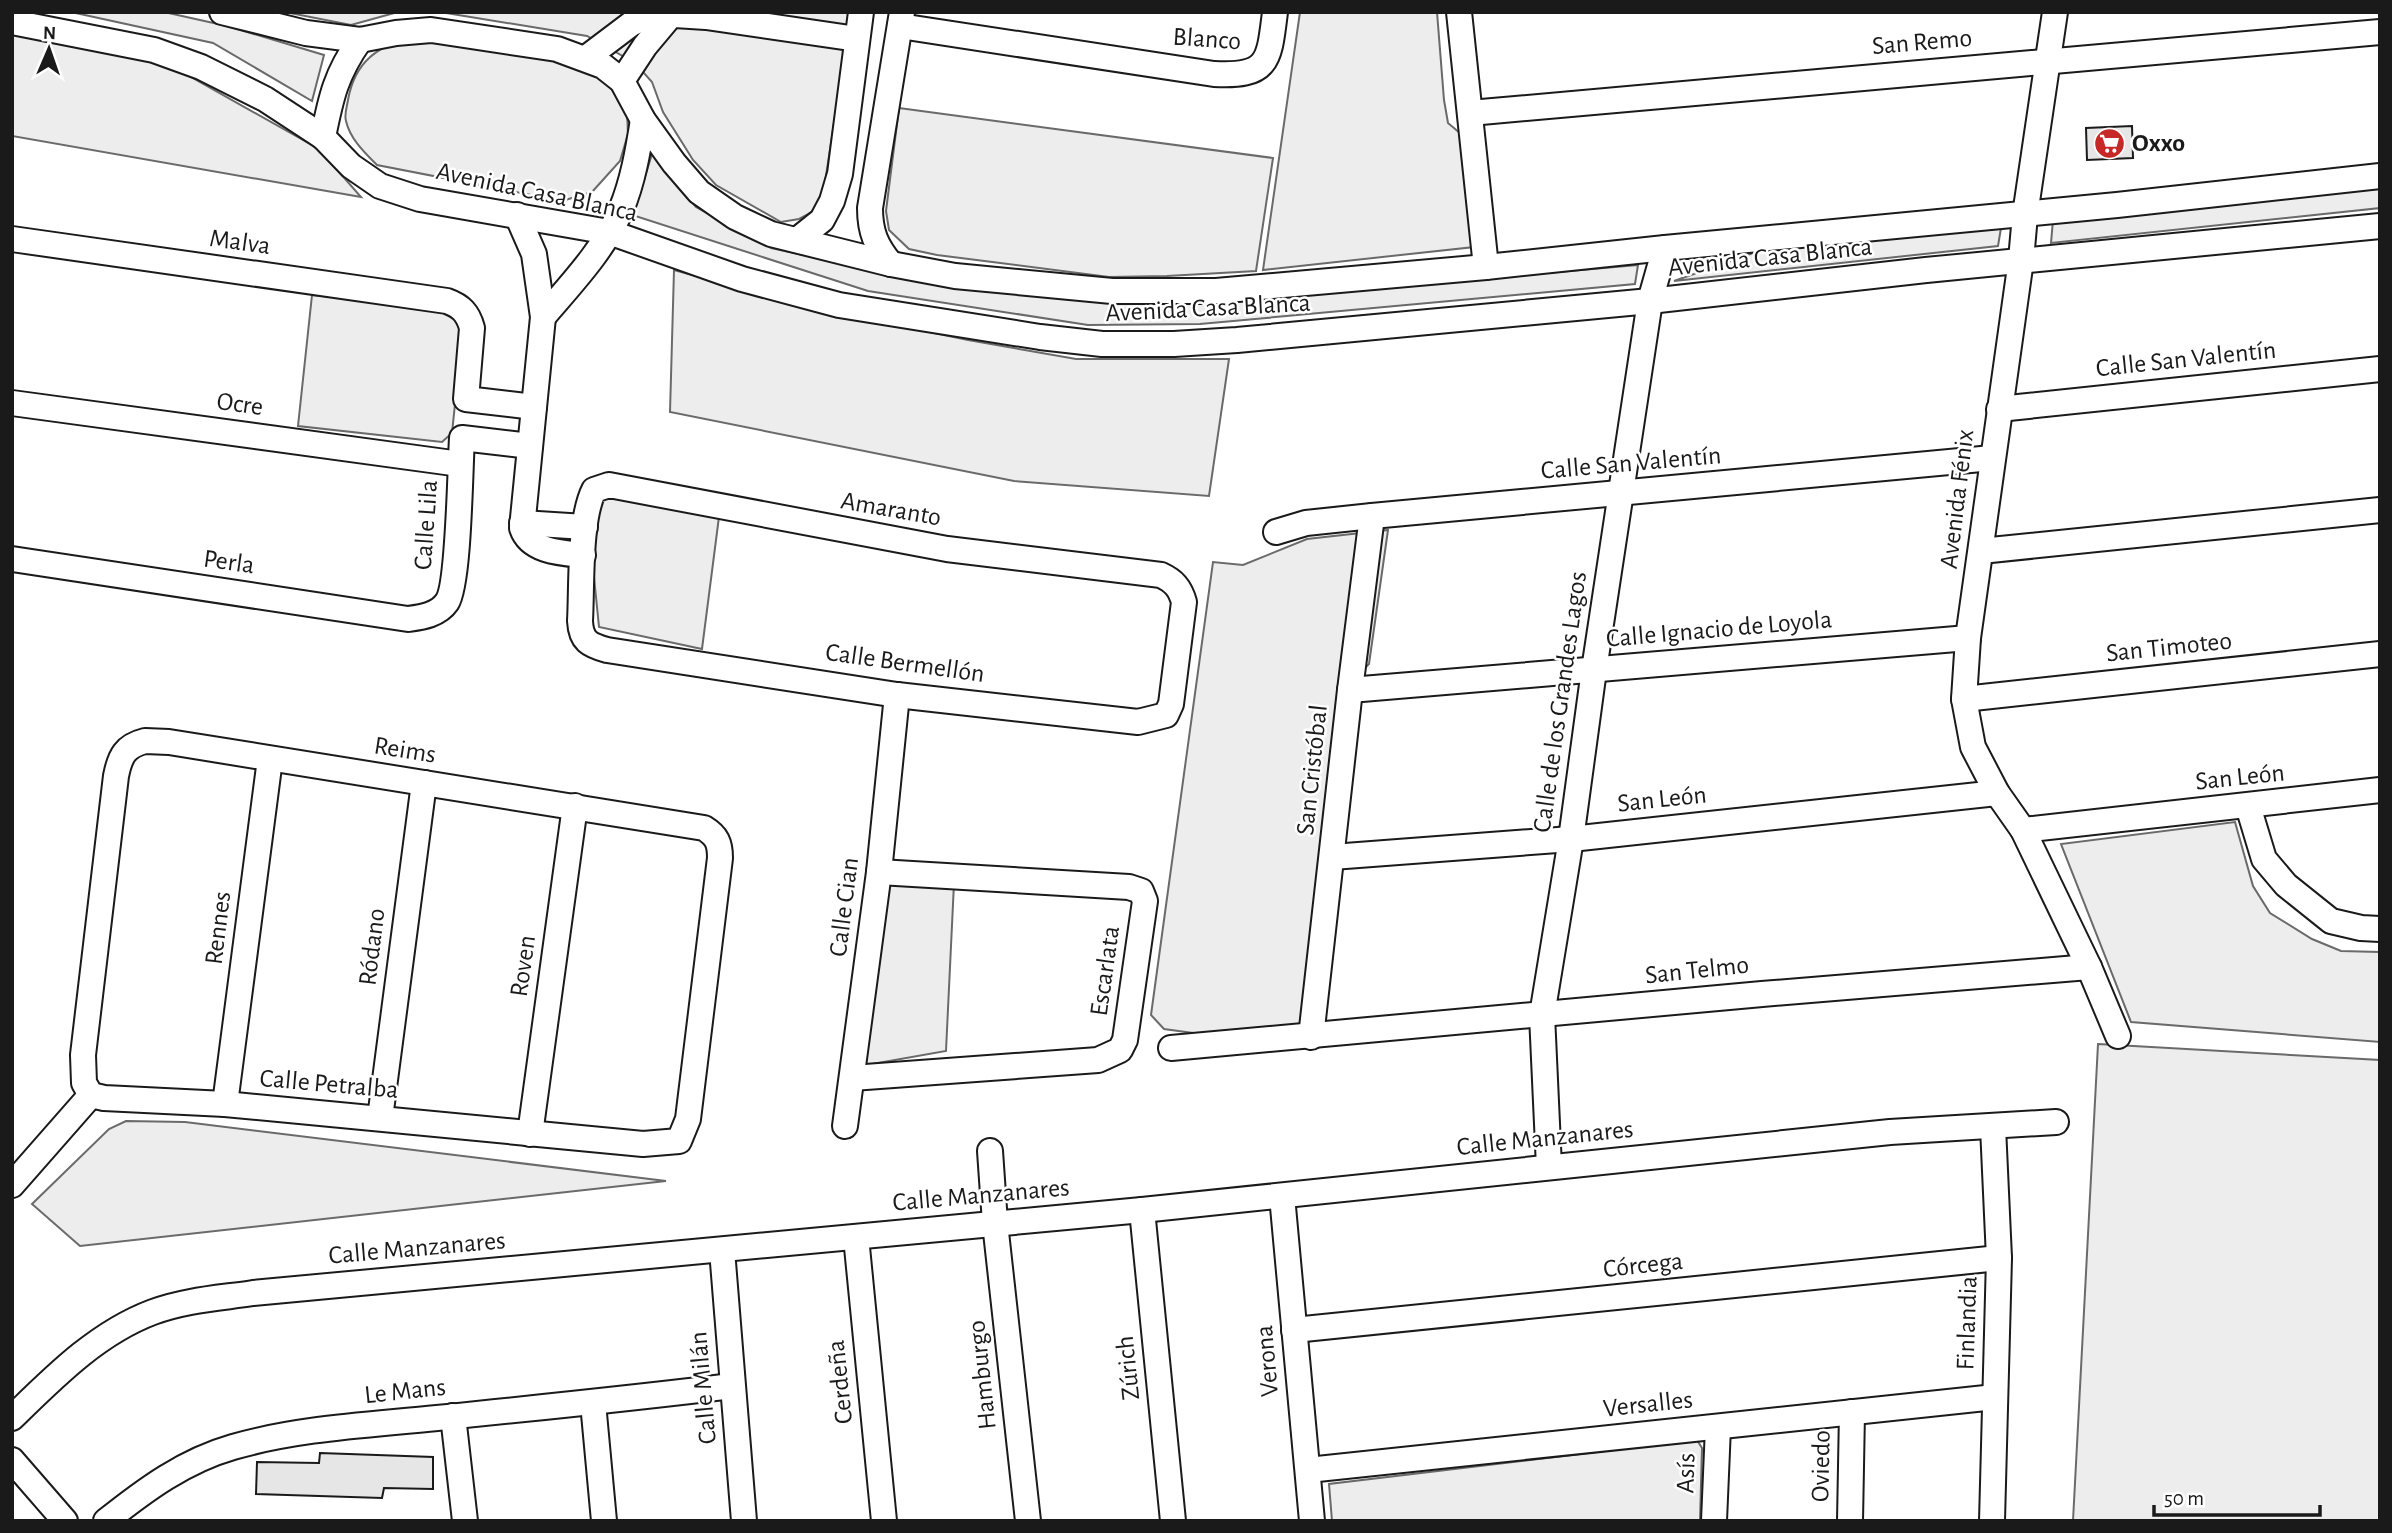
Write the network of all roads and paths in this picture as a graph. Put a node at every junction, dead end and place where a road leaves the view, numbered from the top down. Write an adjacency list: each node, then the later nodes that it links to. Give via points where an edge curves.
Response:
1 (222, 12): 11 (street, Avenida Casa Blanca, via 306,33)
2 (861, 12): 10 (street)
3 (1275, 12): 7 (street, Blanco, via 1264,63 1250,73 1234,76 925,30)
4 (1459, 12): 17 (street)
5 (2055, 12): 13 (street, Avenida Fénix)
6 (671, 15): 10 (street); 12 (street, via 646,17 631,24); 14 (street)
7 (901, 19): 16 (street)
8 (12, 22): 19 (street, Avenida Casa Blanca, via 154,50 201,67 265,99)
9 (2380, 32): 13 (street, San Remo)
10 (858, 39): 15 (street)
11 (360, 40): 12 (street, Avenida Casa Blanca, via 431,30 557,49); 19 (street, via 342,65)
12 (586, 58): 14 (street, Avenida Casa Blanca)
13 (2048, 61): 17 (street, San Remo); 24 (street, Avenida Fénix)
14 (622, 81): 18 (street, Avenida Casa Blanca)
15 (850, 93): 16 (street); 20 (street)
16 (888, 98): 22 (street)
17 (1470, 113): 32 (street)
18 (643, 120): 26 (street, via 631,181); 28 (street, Avenida Casa Blanca, via 699,192 747,223)
19 (323, 137): 23 (street, Avenida Casa Blanca, via 351,166 380,186 420,199)
20 (840, 173): 22 (street); 28 (street, via 822,220)
21 (2380, 176): 24 (street, Avenida Casa Blanca)
22 (876, 179): 31 (street, via 870,225 879,251)
23 (517, 215): 26 (street, Avenida Casa Blanca); 34 (street, via 534,254)
24 (2025, 215): 29 (street, Avenida Casa Blanca); 30 (street, Avenida Fénix)
25 (2380, 226): 30 (street, Avenida Casa Blanca)
26 (609, 232): 33 (street, Avenida Casa Blanca, via 742,279 839,305 1102,344 1237,340); 34 (street)
27 (12, 239): 37 (street, Malva, via 433,298 460,306 472,328 466,399)
28 (797, 240): 31 (street, Avenida Casa Blanca)
29 (1665, 248): 32 (street, Avenida Casa Blanca); 33 (street, Calle de los Grandes Lagos)
30 (2021, 260): 33 (street, Avenida Casa Blanca); 38 (street, Avenida Fénix)
31 (891, 264): 32 (street, Avenida Casa Blanca, via 955,276 1125,291 1216,291)
32 (1486, 267)
33 (1650, 301): 43 (street, Calle de los Grandes Lagos)
34 (543, 317): 37 (street)
35 (2380, 369): 38 (street, Calle San Valentín)
36 (12, 402): 41 (street, Ocre)
37 (534, 407): 39 (street)
38 (1999, 409): 40 (street, Avenida Fénix)
39 (530, 446): 41 (street, Calle Lila, via 462,438); 46 (street)
40 (1992, 458): 43 (street, Calle San Valentín); 49 (street, Avenida Fénix)
41 (460, 464): 53 (street, Calle Lila, via 454,577 448,601)
42 (600, 486): 47 (street, Calle Bermellón, via 591,496); 52 (street, Amaranto, via 947,549 1153,574)
43 (1620, 494): 45 (street, Calle San Valentín); 56 (street, Calle de los Grandes Lagos)
44 (2380, 510): 49 (street)
45 (1372, 516): 48 (street, Calle San Valentín, via 1306,523); 57 (street, San Cristóbal)
46 (522, 523): 47 (street); 50 (street, via 524,534 535,544)
47 (585, 527): 50 (street, Calle Bermellón)
48 (1276, 532)
49 (1981, 551): 54 (street, Avenida Fénix)
50 (583, 555): 58 (street, Calle Bermellón, via 581,632 585,642 607,650)
51 (12, 559): 53 (street, Perla, via 408,619)
52 (1172, 581): 58 (street, Calle Bermellón, via 1184,602 1166,715 1138,722)
53 (437, 612)
54 (1968, 638): 56 (street, Calle Ignacio de Loyola); 59 (street, Avenida Fénix)
55 (2380, 654): 59 (street, San Timoteo)
56 (1594, 670): 57 (street, Calle Ignacio de Loyola); 67 (street, Calle de los Grandes Lagos)
57 (1350, 690): 68 (street, San Cristóbal)
58 (897, 695): 69 (street, Calle Cian)
59 (1964, 699): 63 (street, Avenida Fénix, via 1973,747)
60 (270, 759): 61 (street, Reims); 77 (street, Reims, via 157,741 134,744 121,757 83,1055 84,1083); 78 (street, Rennes)
61 (424, 783): 64 (street, Reims); 79 (street, Ródano)
62 (2380, 790): 65 (street, San León)
63 (1997, 793): 66 (street, Avenida Fénix); 67 (street, San León)
64 (575, 806): 83 (street, Roven); 84 (street, Reims, via 704,828 715,834 720,845 688,1119)
65 (2248, 806): 66 (street, San León); 70 (street, via 2264,859 2286,885 2330,921)
66 (2023, 830): 71 (street, Avenida Fénix)
67 (1571, 839): 68 (street, San León); 72 (street, Calle de los Grandes Lagos)
68 (1332, 857): 74 (street, San Cristóbal)
69 (879, 872): 76 (street, Calle Cian); 76 (street, Escarlata, via 1129,887 1141,891 1145,901 1120,1050 1098,1060)
70 (2380, 929)
71 (2089, 967): 72 (street, San Telmo); 73 (street, Avenida Fénix)
72 (1542, 1015): 74 (street, San Telmo); 86 (street, Calle de los Grandes Lagos)
73 (2118, 1036)
74 (1311, 1037): 75 (street, San Telmo)
75 (1171, 1048)
76 (852, 1078): 81 (street, Calle Cian)
77 (91, 1095): 78 (street, Calle Petralba); 87 (street)
78 (225, 1104): 79 (street, Calle Petralba)
79 (380, 1118): 83 (street, Calle Petralba)
80 (2056, 1122): 82 (street, Calle Manzanares)
81 (845, 1126)
82 (1993, 1127): 86 (street, Calle Manzanares, via 1890,1132); 93 (street, Finlandia)
83 (530, 1134): 84 (street, Calle Petralba, via 643,1144)
84 (679, 1141)
85 (990, 1151): 90 (street, Hamburgo)
86 (1549, 1167): 88 (street, Calle Manzanares)
87 (12, 1185)
88 (1282, 1196): 89 (street, Calle Manzanares); 94 (street, Verona)
89 (1142, 1210): 90 (street, Calle Manzanares); 111 (street, Zúrich)
90 (995, 1223): 91 (street, Calle Manzanares); 110 (street, Hamburgo)
91 (856, 1237): 92 (street, Calle Manzanares); 109 (street, Cerdeña)
92 (722, 1250): 95 (street, Calle Milán); 100 (street, Calle Manzanares, via 253,1293 180,1304 141,1317 94,1344)
93 (1999, 1258): 94 (street, Córcega); 96 (street, Finlandia)
94 (1294, 1330): 103 (street, Verona)
95 (732, 1386): 97 (street, Le Mans); 108 (street, Calle Milán)
96 (1995, 1397): 98 (street, Versalles); 115 (street, Finlandia)
97 (593, 1403): 99 (street, Le Mans); 107 (street)
98 (1852, 1412): 101 (street, Versalles); 114 (street, Oviedo)
99 (453, 1416): 105 (street, Le Mans, via 334,1428 232,1447 168,1474); 106 (street)
100 (12, 1418)
101 (1718, 1427): 103 (street, Versalles); 113 (street, Asís)
102 (12, 1460): 104 (street)
103 (1308, 1471): 112 (street, Verona)
104 (65, 1521)
105 (106, 1521)
106 (465, 1521)
107 (604, 1521)
108 (744, 1521)
109 (884, 1521)
110 (1028, 1521)
111 (1173, 1521)
112 (1312, 1521)
113 (1714, 1521)
114 (1850, 1521)
115 (1992, 1521)

